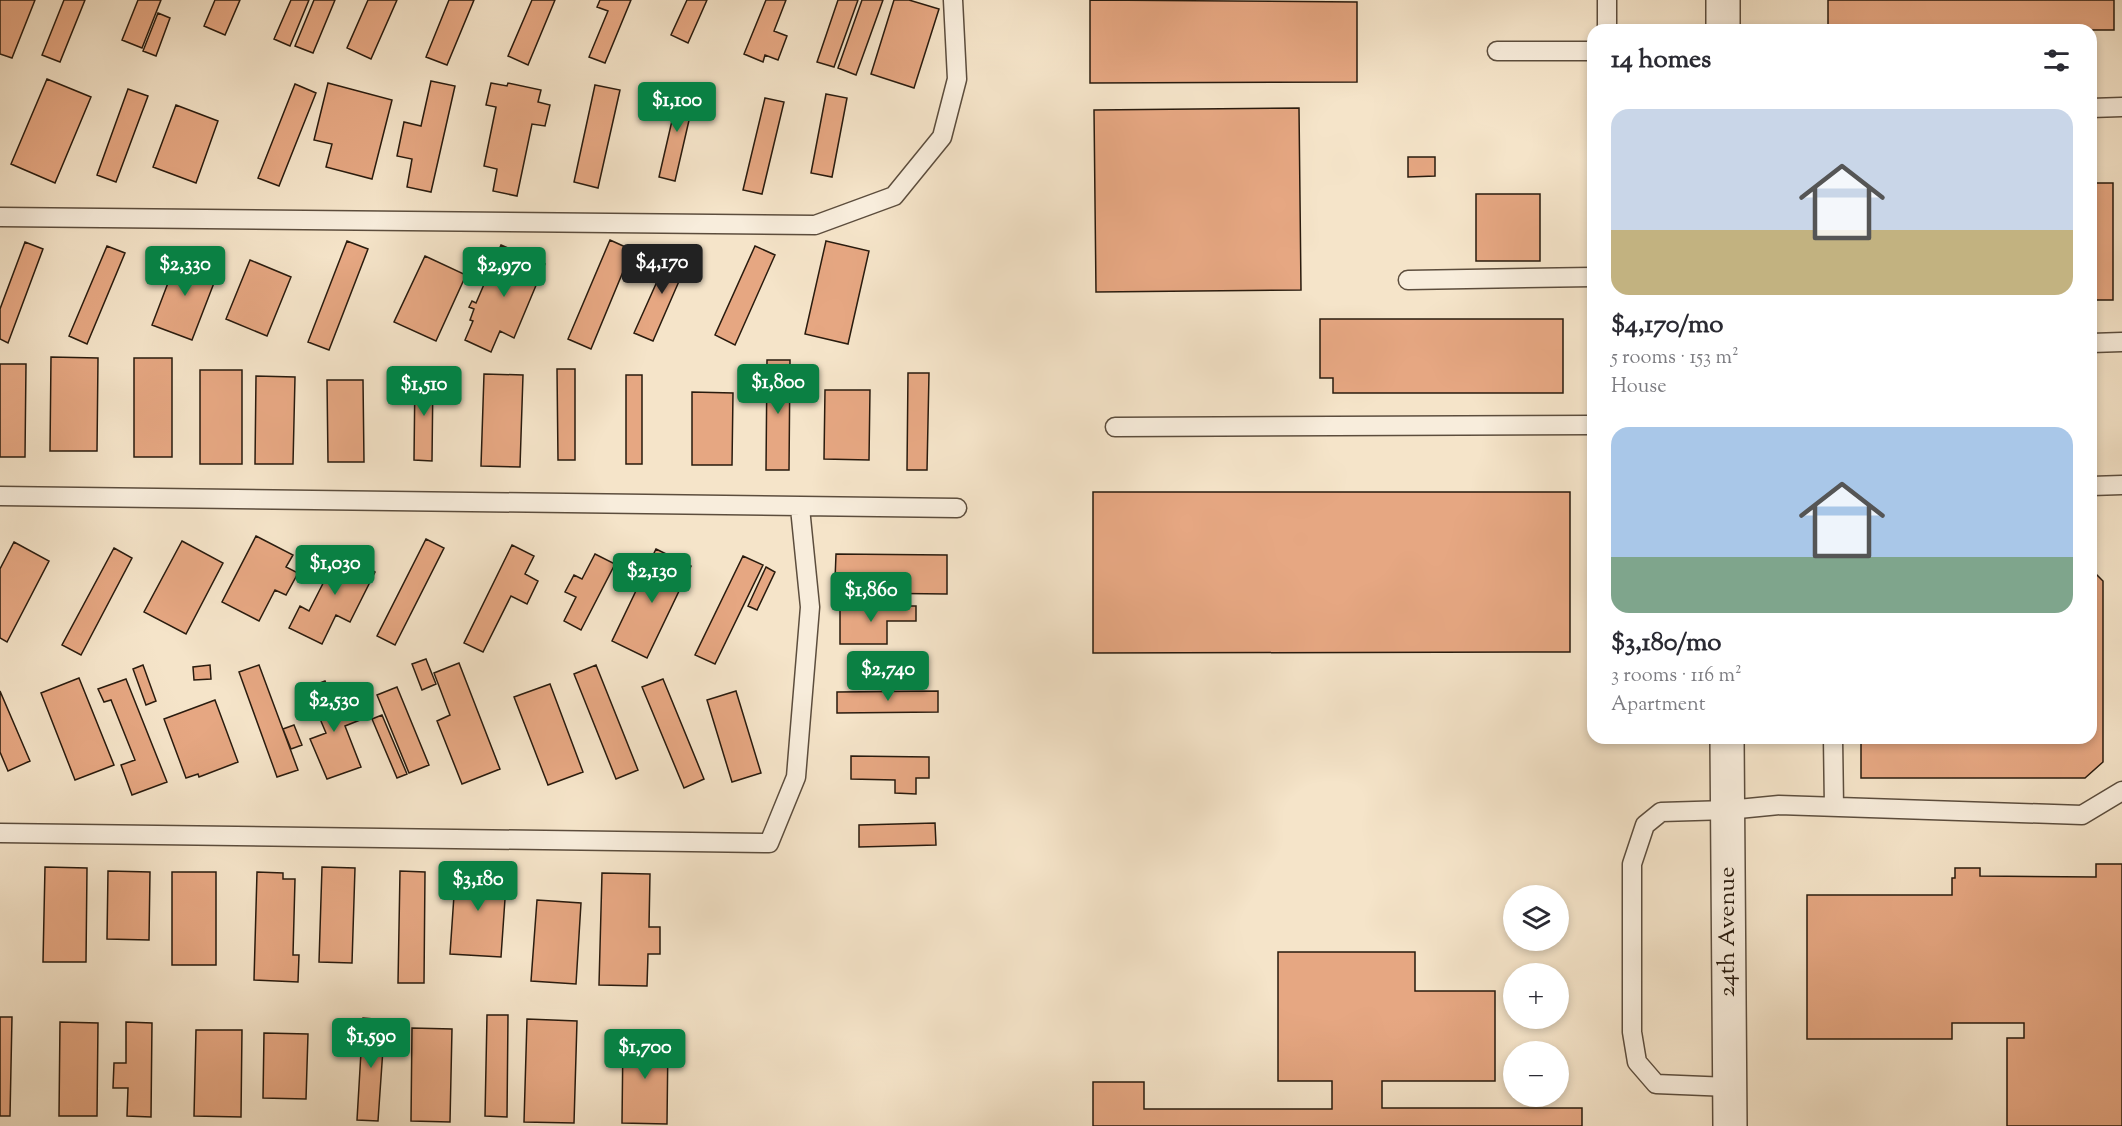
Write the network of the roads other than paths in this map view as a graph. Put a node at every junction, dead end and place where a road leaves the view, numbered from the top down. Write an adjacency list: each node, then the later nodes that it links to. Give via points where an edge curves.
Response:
1 (953, 0): 10 (lane, via 957,79 942,137 894,195 816,225)
2 (1607, 0): 4 (lane)
3 (1723, 0): 5 (street)
4 (1607, 24)
5 (1723, 24)
6 (1497, 51): 7 (lane)
7 (1587, 51)
8 (2122, 107): 9 (lane)
9 (2097, 108)
10 (0, 217)
11 (1587, 277): 12 (lane)
12 (1408, 280)
13 (2122, 342): 14 (lane)
14 (2097, 343)
15 (1587, 425): 16 (lane)
16 (1115, 427)
17 (2122, 485): 18 (lane)
18 (2097, 486)
19 (0, 496): 20 (lane)
20 (800, 508): 21 (lane); 27 (lane, via 810,607 796,777 769,843)
21 (957, 508)
22 (1727, 744): 26 (street, 24th Avenue)
23 (1833, 744): 25 (lane)
24 (2122, 791): 25 (lane, via 2082,814)
25 (1834, 807): 26 (lane)
26 (1728, 810): 28 (street, 24th Avenue); 28 (lane, via 1662,812 1645,825 1632,864 1632,1032 1637,1062 1656,1084)
27 (0, 833)
28 (1730, 1087): 29 (street, 24th Avenue)
29 (1730, 1126)

